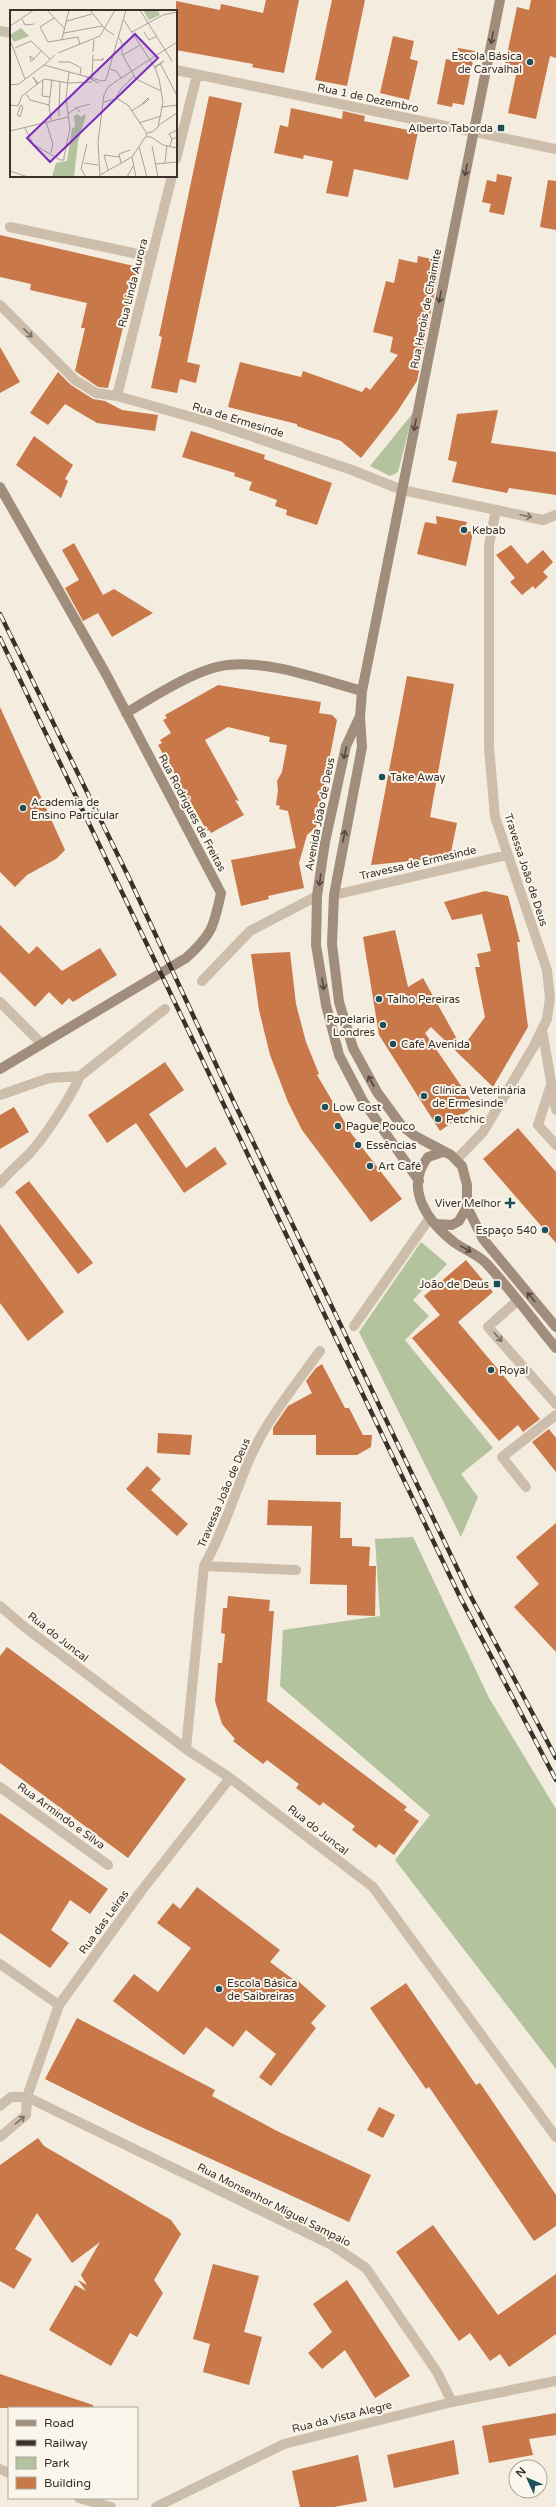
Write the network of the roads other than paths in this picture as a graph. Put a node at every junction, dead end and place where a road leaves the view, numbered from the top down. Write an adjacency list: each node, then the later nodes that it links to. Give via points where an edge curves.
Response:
1 (500, 0): 6 (main road, Rua Heróis de Chaimite, one-way to 6)
2 (0, 31): 3 (street)
3 (10, 33)
4 (177, 70): 5 (street, Rua 1 de Dezembro)
5 (197, 75): 6 (street, Rua 1 de Dezembro); 8 (street)
6 (473, 132): 7 (street, Rua 1 de Dezembro); 15 (main road, Rua Heróis de Chaimite, one-way to 15)
7 (556, 149)
8 (177, 155)
9 (172, 177): 11 (street, Rua Linda Aurora)
10 (10, 227): 11 (street)
11 (152, 257): 13 (street, Rua Linda Aurora)
12 (0, 305): 13 (street, Rua de Ermesinde, one-way to 13, via 75,380 96,393)
13 (117, 396): 15 (street, Rua de Ermesinde, via 277,444)
14 (0, 487): 19 (main road, Rua Rodrigues de Freitas)
15 (402, 490): 16 (street, Rua de Ermesinde); 18 (main road, Avenida João de Deus)
16 (496, 510): 17 (street, Rua de Ermesinde, one-way to 17, via 543,520); 21 (street, Travessa João de Deus, via 489,545 490,747 495,816)
17 (556, 515)
18 (362, 692): 19 (main road, via 275,668 227,665 192,677); 20 (main road, Avenida João de Deus)
19 (126, 713): 29 (main road, Rua Rodrigues de Freitas, via 221,893 215,924 203,943 186,958)
20 (360, 717): 22 (main road, Avenida João de Deus, one-way to 20, via 362,747); 23 (main road, Avenida João de Deus, one-way to 23, via 346,746 325,842)
21 (507, 855): 22 (street, Travessa de Ermesinde); 24 (street, Travessa João de Deus)
22 (334, 895): 36 (main road, Avenida João de Deus, one-way to 22, via 401,1125 377,1092 354,1048 339,1002 332,944)
23 (317, 896): 25 (street, via 250,931); 38 (main road, Avenida João de Deus, one-way to 38, via 316,946 326,1005 339,1055 363,1101)
24 (552, 970): 28 (street, Travessa João de Deus, via 547,1019)
25 (202, 981)
26 (0, 1002): 29 (street)
27 (165, 1009): 31 (street)
28 (542, 1030): 32 (street); 37 (street, Travessa João de Deus, via 483,1132)
29 (42, 1044): 30 (main road, Rua Rodrigues de Freitas)
30 (0, 1068)
31 (80, 1076): 33 (street, via 49,1078); 39 (street, via 73,1093 29,1154 15,1165)
32 (551, 1083): 34 (street); 35 (street, via 538,1125)
33 (0, 1095)
34 (556, 1110)
35 (556, 1145)
36 (443, 1152): 37 (main road, Avenida João de Deus); 38 (main road, Avenida João de Deus, via 428,1157 420,1171)
37 (457, 1159): 40 (main road, via 462,1166 467,1185)
38 (419, 1181): 41 (main road, Avenida João de Deus, via 421,1202)
39 (0, 1183)
40 (467, 1207): 41 (main road, via 459,1221 444,1226); 44 (main road, one-way to 40, via 483,1239)
41 (433, 1221): 42 (main road, Avenida João de Deus, one-way to 42, via 455,1243 485,1262); 43 (street)
42 (518, 1301): 45 (main road, Avenida João de Deus); 47 (street, one-way to 47, via 488,1326)
43 (354, 1326)
44 (556, 1327)
45 (556, 1348)
46 (320, 1351): 50 (street, Travessa João de Deus, via 265,1429 230,1505 217,1544)
47 (556, 1404)
48 (556, 1415): 49 (street, via 502,1457)
49 (526, 1487)
50 (204, 1566): 51 (street, Travessa João de Deus); 53 (street, Travessa João de Deus)
51 (296, 1570)
52 (0, 1606): 53 (street, Rua do Juncal)
53 (186, 1749): 54 (street, Rua do Juncal)
54 (230, 1778): 58 (street, Rua das Leiras, via 142,1890); 62 (street, Rua do Juncal, via 373,1887)
55 (0, 1787): 56 (street, Rua Armindo e Silva)
56 (108, 1865)
57 (0, 1964): 58 (street)
58 (59, 2005): 59 (street, Rua das Leiras)
59 (27, 2097): 60 (street, via 11,2097); 61 (street, Rua das Leiras, one-way to 59, via 26,2115); 66 (street, Rua Monsenhor Miguel Sampaio, via 332,2245 366,2268 437,2372)
60 (0, 2106)
61 (0, 2137)
62 (556, 2137)
63 (556, 2374): 65 (street)
64 (556, 2381): 65 (street, Rua da Vista Alegre)
65 (544, 2383): 66 (street, Rua da Vista Alegre)
66 (452, 2402): 69 (street, Rua da Vista Alegre, via 284,2444)
67 (83, 2499): 68 (street)
68 (111, 2507)
69 (156, 2507)

